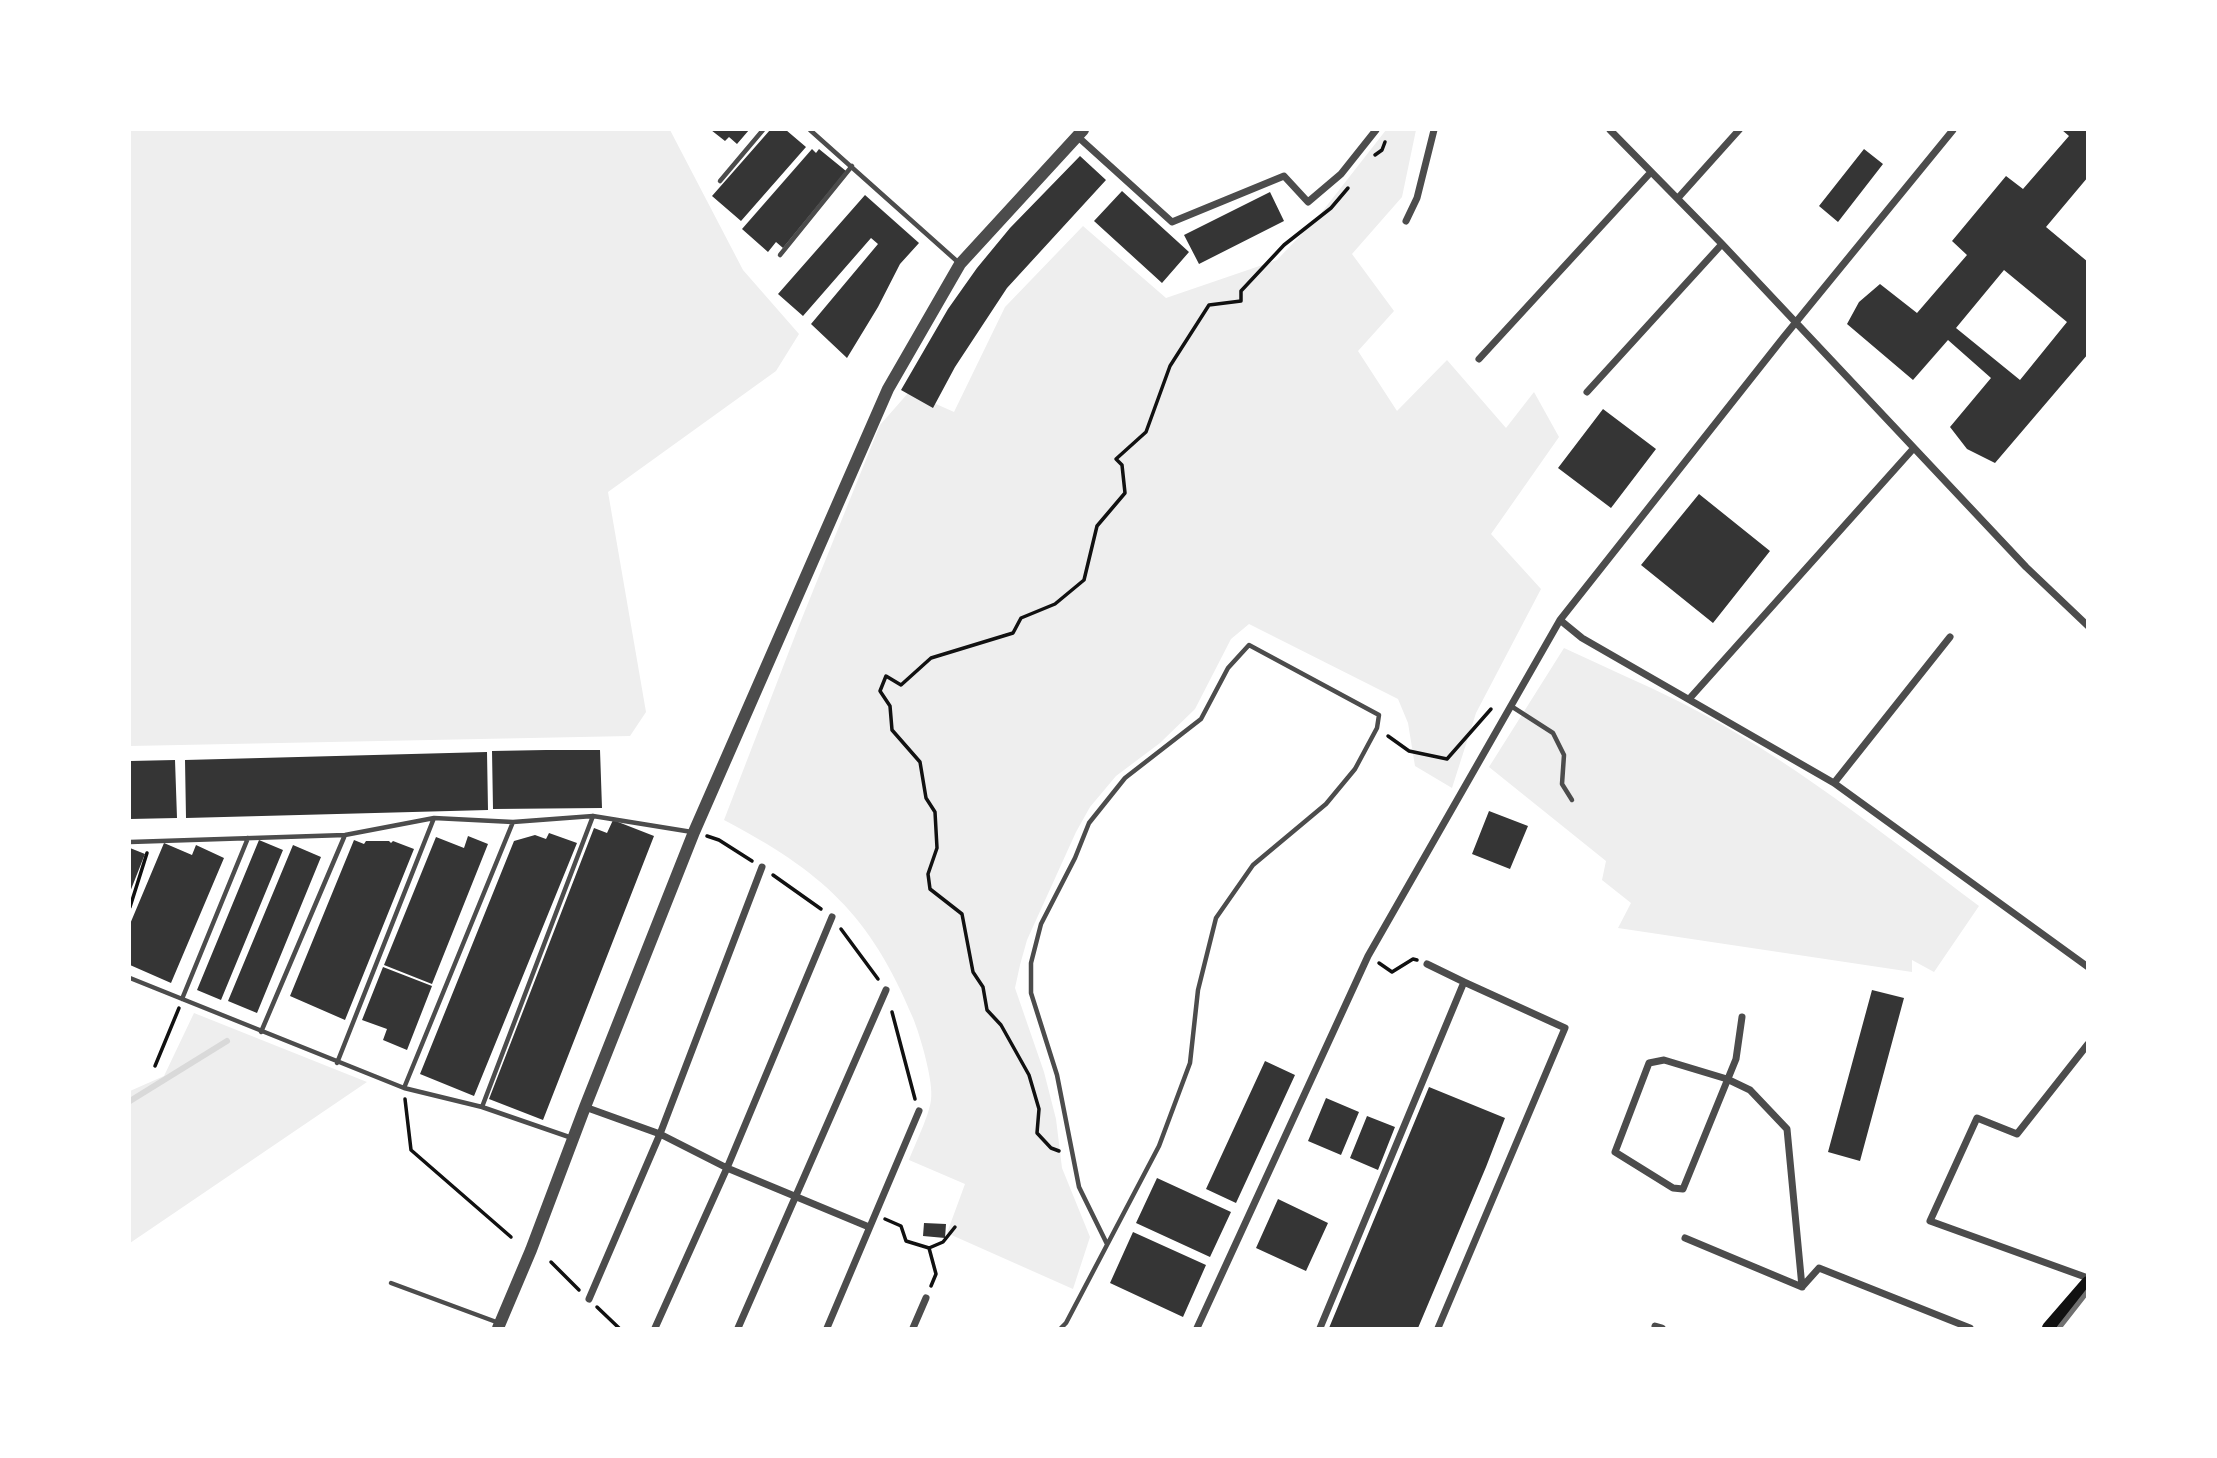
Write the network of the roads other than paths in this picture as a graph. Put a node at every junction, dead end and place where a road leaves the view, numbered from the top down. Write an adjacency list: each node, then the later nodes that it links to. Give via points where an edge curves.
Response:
1 (763, 130): 11 (lane)
2 (810, 130): 9 (lane)
3 (1376, 130): 8 (street, via 1341,174 1308,202 1284,176 1172,222)
4 (1434, 130): 13 (street, via 1417,198)
5 (1610, 130): 10 (street)
6 (1739, 130): 12 (street)
7 (1953, 130): 17 (street)
8 (1080, 133): 16 (street)
9 (852, 166): 15 (lane); 16 (lane)
10 (1651, 172): 12 (street); 18 (street)
11 (720, 181)
12 (1678, 198): 14 (street)
13 (1406, 220)
14 (1722, 244): 17 (street); 19 (street)
15 (780, 255)
16 (960, 264): 31 (street, via 888,389)
17 (1797, 323): 20 (street); 21 (street)
18 (1479, 359)
19 (1587, 393)
20 (1913, 449): 22 (street); 24 (street)
21 (1560, 620): 24 (street, via 1582,638); 25 (street)
22 (2088, 626)
23 (1950, 637): 26 (street)
24 (1690, 698): 26 (street)
25 (1511, 706): 27 (lane, via 1553,733 1564,755 1562,784); 71 (street, via 1368,956)
26 (1834, 783): 38 (street)
27 (1572, 800)
28 (593, 816): 30 (lane); 31 (lane); 49 (lane)
29 (434, 818): 30 (lane); 32 (lane); 46 (lane)
30 (513, 822): 48 (lane)
31 (694, 832): 50 (street)
32 (345, 835): 33 (lane); 44 (lane)
33 (248, 838): 34 (lane); 42 (lane)
34 (130, 842)
35 (762, 867): 52 (street)
36 (832, 918): 54 (street)
37 (1427, 964): 40 (street)
38 (2088, 967)
39 (130, 978): 42 (lane)
40 (1464, 982): 72 (street); 73 (street, via 1565,1028)
41 (886, 990): 55 (street)
42 (182, 999): 44 (lane)
43 (1742, 1017): 47 (street)
44 (261, 1032): 46 (lane)
45 (2088, 1044): 59 (street, via 2017,1134 1978,1118 1930,1221)
46 (337, 1063): 48 (lane)
47 (1727, 1079): 47 (street, via 1683,1189 1673,1188 1615,1152 1649,1063 1664,1060); 62 (street, via 1750,1090 1787,1129)
48 (404, 1088): 49 (lane)
49 (482, 1107): 53 (lane)
50 (585, 1107): 52 (street); 53 (street)
51 (919, 1111): 56 (street)
52 (660, 1134): 54 (street); 64 (street)
53 (573, 1139): 65 (street)
54 (727, 1168): 55 (street); 66 (street)
55 (794, 1197): 56 (street); 67 (street)
56 (869, 1227): 68 (street)
57 (1685, 1238): 62 (street)
58 (1107, 1244): 58 (lane, via 1159,1146 1191,1063 1198,990 1216,918 1253,866 1326,804 1355,769 1377,728 1379,715 1250,645 1228,668 1201,719 1125,778 1089,823 1041,924 1031,963 1031,993 1057,1075 1079,1187); 70 (lane)
59 (2088, 1278)
60 (391, 1283): 65 (lane)
61 (2088, 1283): 75 (main road)
62 (1802, 1287): 74 (street, via 1819,1268)
63 (926, 1298): 69 (street)
64 (589, 1299)
65 (499, 1326)
66 (655, 1328)
67 (738, 1328)
68 (827, 1328)
69 (913, 1328)
70 (1062, 1328)
71 (1197, 1328)
72 (1320, 1328)
73 (1438, 1328)
74 (1970, 1328)
75 (2049, 1328)

